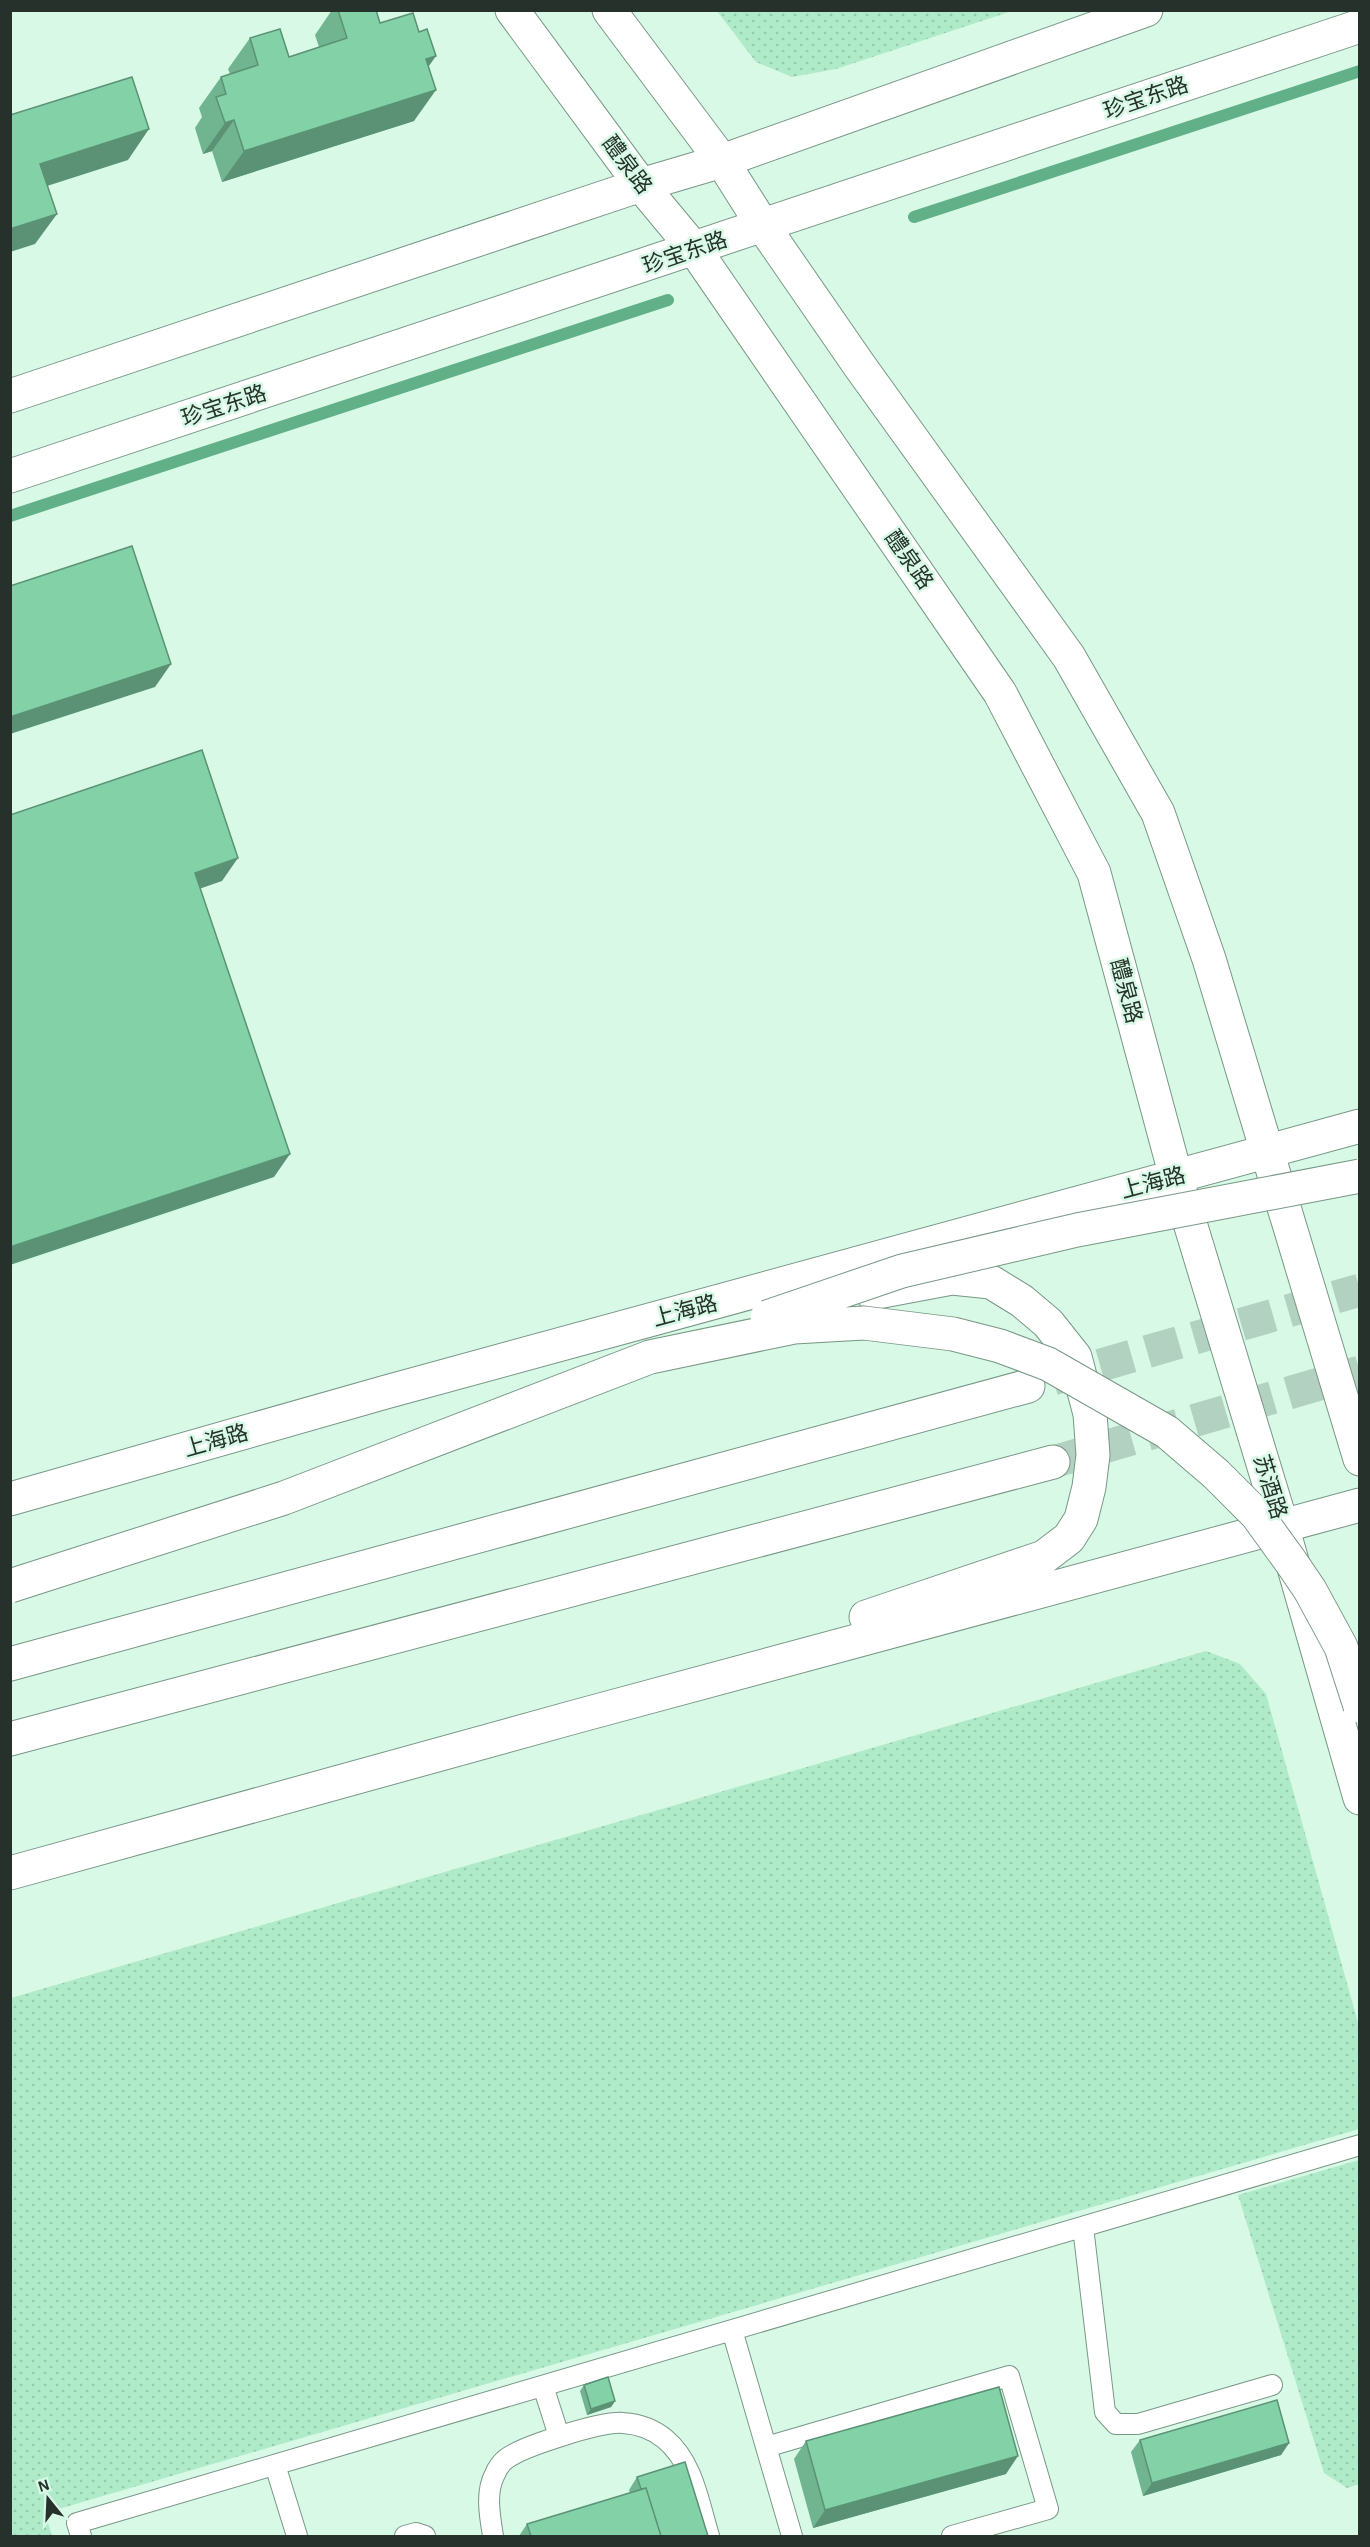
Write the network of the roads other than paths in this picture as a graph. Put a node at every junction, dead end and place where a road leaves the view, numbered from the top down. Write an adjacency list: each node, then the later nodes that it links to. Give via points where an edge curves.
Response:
1 (512, 10): 6 (main road, 醴泉路)
2 (609, 10): 5 (main road)
3 (1146, 10): 5 (main road)
4 (1359, 26): 7 (main road, 珍宝东路)
5 (722, 161): 6 (main road); 7 (main road)
6 (641, 184): 8 (main road, 醴泉路); 9 (main road)
7 (763, 226): 8 (main road, 珍宝东路); 12 (main road, via 1069,657 1158,813 1209,959)
8 (695, 250): 10 (main road, 珍宝东路); 14 (main road, 醴泉路, via 1000,693 1094,873)
9 (10, 396)
10 (10, 476)
11 (1359, 1126): 12 (main road, 上海路)
12 (1268, 1152): 14 (main road, 上海路); 18 (main road)
13 (1359, 1176): 15 (main road, bridge, via 1077,1230 902,1270)
14 (1176, 1177): 16 (main road, 上海路); 22 (main road, 苏酒路)
15 (650, 1357): 23 (main road, bridge, via 284,1498); 25 (main road, bridge, via 794,1327 864,1323 953,1334 1048,1364 1167,1432 1257,1515 1310,1590 1341,1647)
16 (488, 1364): 20 (main road, 上海路); 26 (main road, via 952,1278 991,1282 1048,1323 1075,1357 1090,1414 1093,1455 1081,1519 1070,1538 1044,1557)
17 (1028, 1386): 24 (main road)
18 (1359, 1460)
19 (1053, 1462): 27 (main road)
20 (10, 1499)
21 (1359, 1505): 22 (main road)
22 (1282, 1526): 26 (main road); 28 (main road, 苏酒路)
23 (10, 1586)
24 (10, 1664)
25 (1359, 1706)
26 (578, 1716): 29 (main road)
27 (10, 1740)
28 (1359, 1798)
29 (10, 1873)
30 (1359, 2145): 31 (lane)
31 (1083, 2227): 32 (lane); 33 (lane, via 1106,2412 1116,2424 1138,2424)
32 (732, 2330): 34 (lane); 36 (lane)
33 (1272, 2385)
34 (543, 2386): 35 (lane); 37 (lane)
35 (560, 2436): 42 (lane, via 506,2459 494,2474 489,2503); 43 (lane, via 620,2422 654,2431 676,2449 685,2464)
36 (766, 2447): 44 (lane); 45 (lane, via 1009,2376 1048,2509)
37 (275, 2465): 38 (lane, via 77,2523); 39 (lane)
38 (81, 2536)
39 (297, 2536)
40 (405, 2536): 41 (lane)
41 (425, 2536)
42 (493, 2536)
43 (709, 2536)
44 (792, 2536)
45 (952, 2536)

